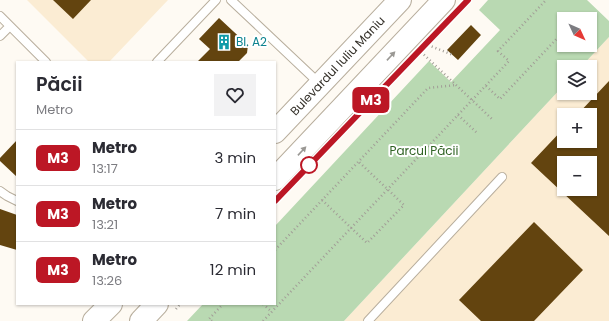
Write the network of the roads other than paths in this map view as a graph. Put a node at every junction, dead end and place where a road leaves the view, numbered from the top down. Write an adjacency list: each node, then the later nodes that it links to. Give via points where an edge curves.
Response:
1 (216, 0): 9 (lane)
2 (231, 0): 10 (lane)
3 (400, 0): 10 (main road, Bulevardul Iuliu Maniu)
4 (444, 0): 13 (main road, one-way to 4)
5 (0, 16): 6 (lane)
6 (10, 26): 7 (lane); 8 (lane)
7 (0, 36)
8 (45, 61)
9 (158, 61)
10 (320, 85): 11 (main road, Bulevardul Iuliu Maniu)
11 (276, 131)
12 (502, 177): 20 (lane)
13 (276, 178)
14 (0, 191): 15 (lane)
15 (16, 200)
16 (110, 305): 18 (main road)
17 (156, 305): 19 (main road)
18 (94, 321)
19 (140, 321)
20 (368, 321)

